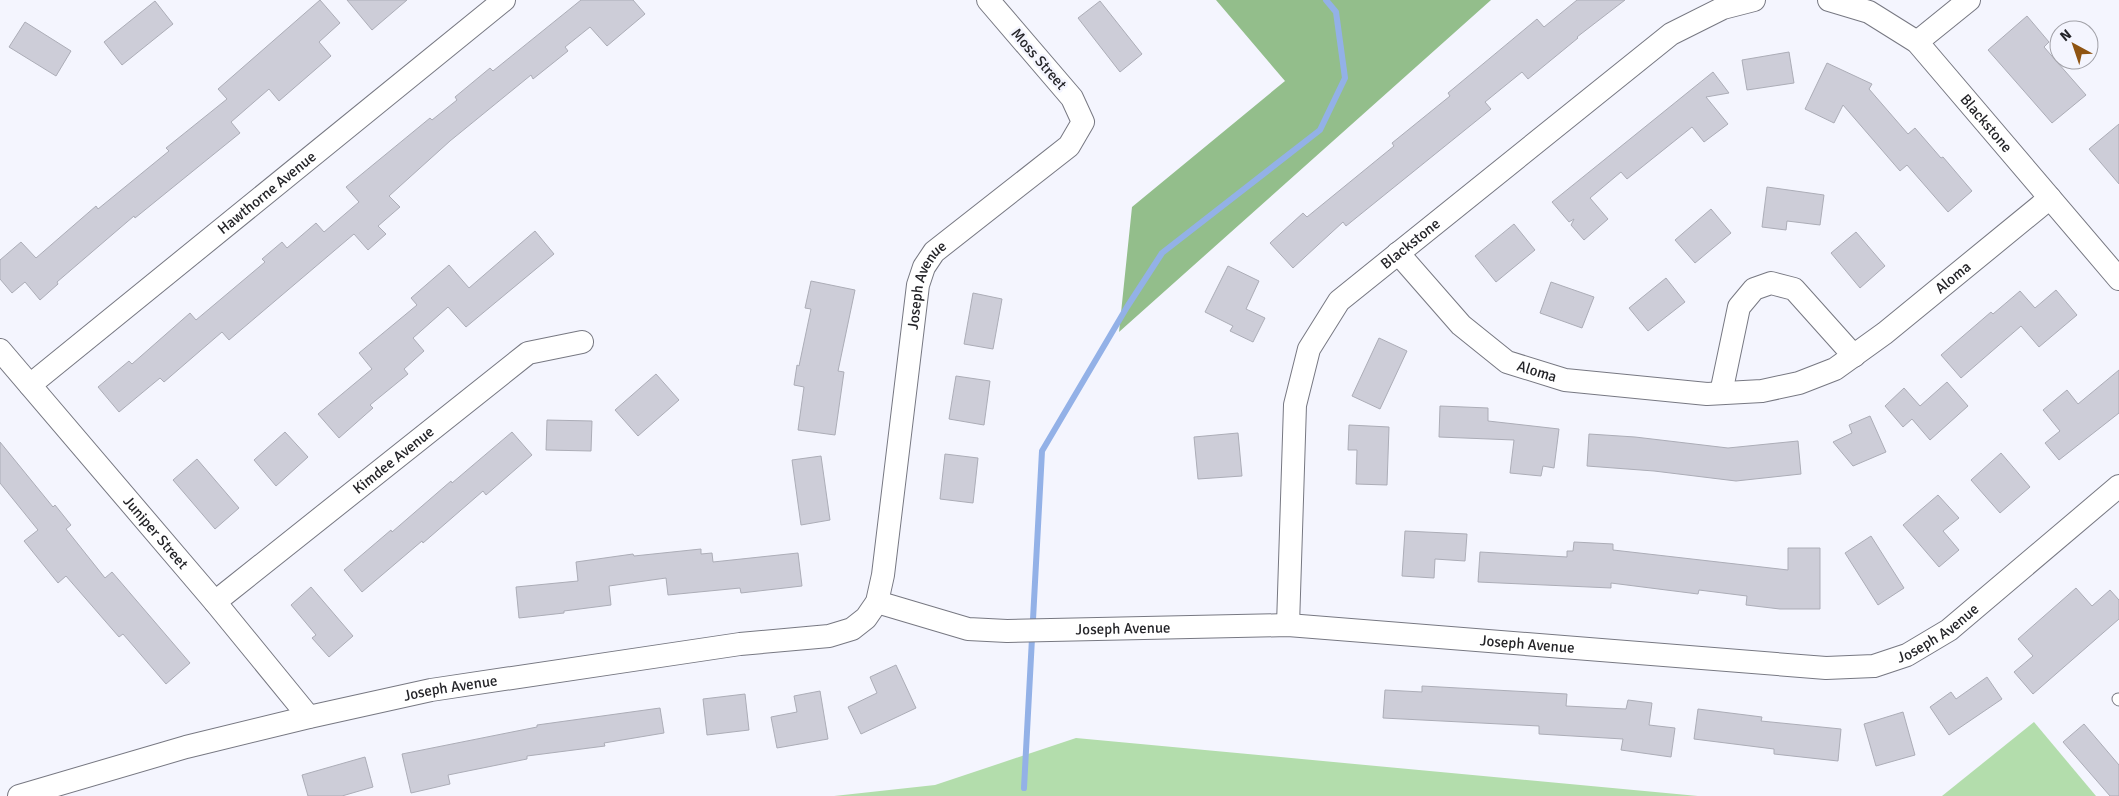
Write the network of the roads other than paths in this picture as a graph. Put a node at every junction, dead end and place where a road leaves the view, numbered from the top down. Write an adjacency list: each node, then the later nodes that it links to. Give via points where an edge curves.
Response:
1 (504, 0): 14 (street, Hawthorne Avenue)
2 (988, 0): 7 (street, Moss Street, via 1072,98)
3 (1754, 0): 9 (street, Blackstone, via 1723,8 1671,34)
4 (1829, 0): 6 (street, Blackstone, via 1869,12)
5 (1969, 0): 6 (street)
6 (1917, 42): 8 (street, Blackstone)
7 (1083, 122): 18 (street, Joseph Avenue, via 1069,146 934,252 924,268 918,285)
8 (2050, 198): 10 (street, Blackstone); 13 (street, Aloma)
9 (1398, 253): 15 (street, Aloma, via 1461,325 1507,362 1565,380); 19 (street, Blackstone, via 1340,301 1309,350 1295,404)
10 (2119, 279)
11 (582, 342): 17 (street, Kimdee Avenue, via 528,353)
12 (0, 350): 14 (street, Juniper Street)
13 (1854, 356): 15 (street, Aloma, via 1835,370 1799,383 1762,391); 15 (street, via 1794,289 1771,283 1754,289 1739,307)
14 (30, 385): 17 (street, Juniper Street)
15 (1721, 394)
16 (2119, 486): 19 (street, Joseph Avenue, via 1949,630 1907,655 1874,666 1826,668)
17 (215, 602): 20 (street, Juniper Street)
18 (877, 602): 19 (street, Joseph Avenue, via 968,629); 20 (street, Joseph Avenue, via 866,618 852,628 829,636 740,644 431,690)
19 (1288, 625)
20 (309, 717): 21 (street, Joseph Avenue, via 186,747)
21 (19, 796)

